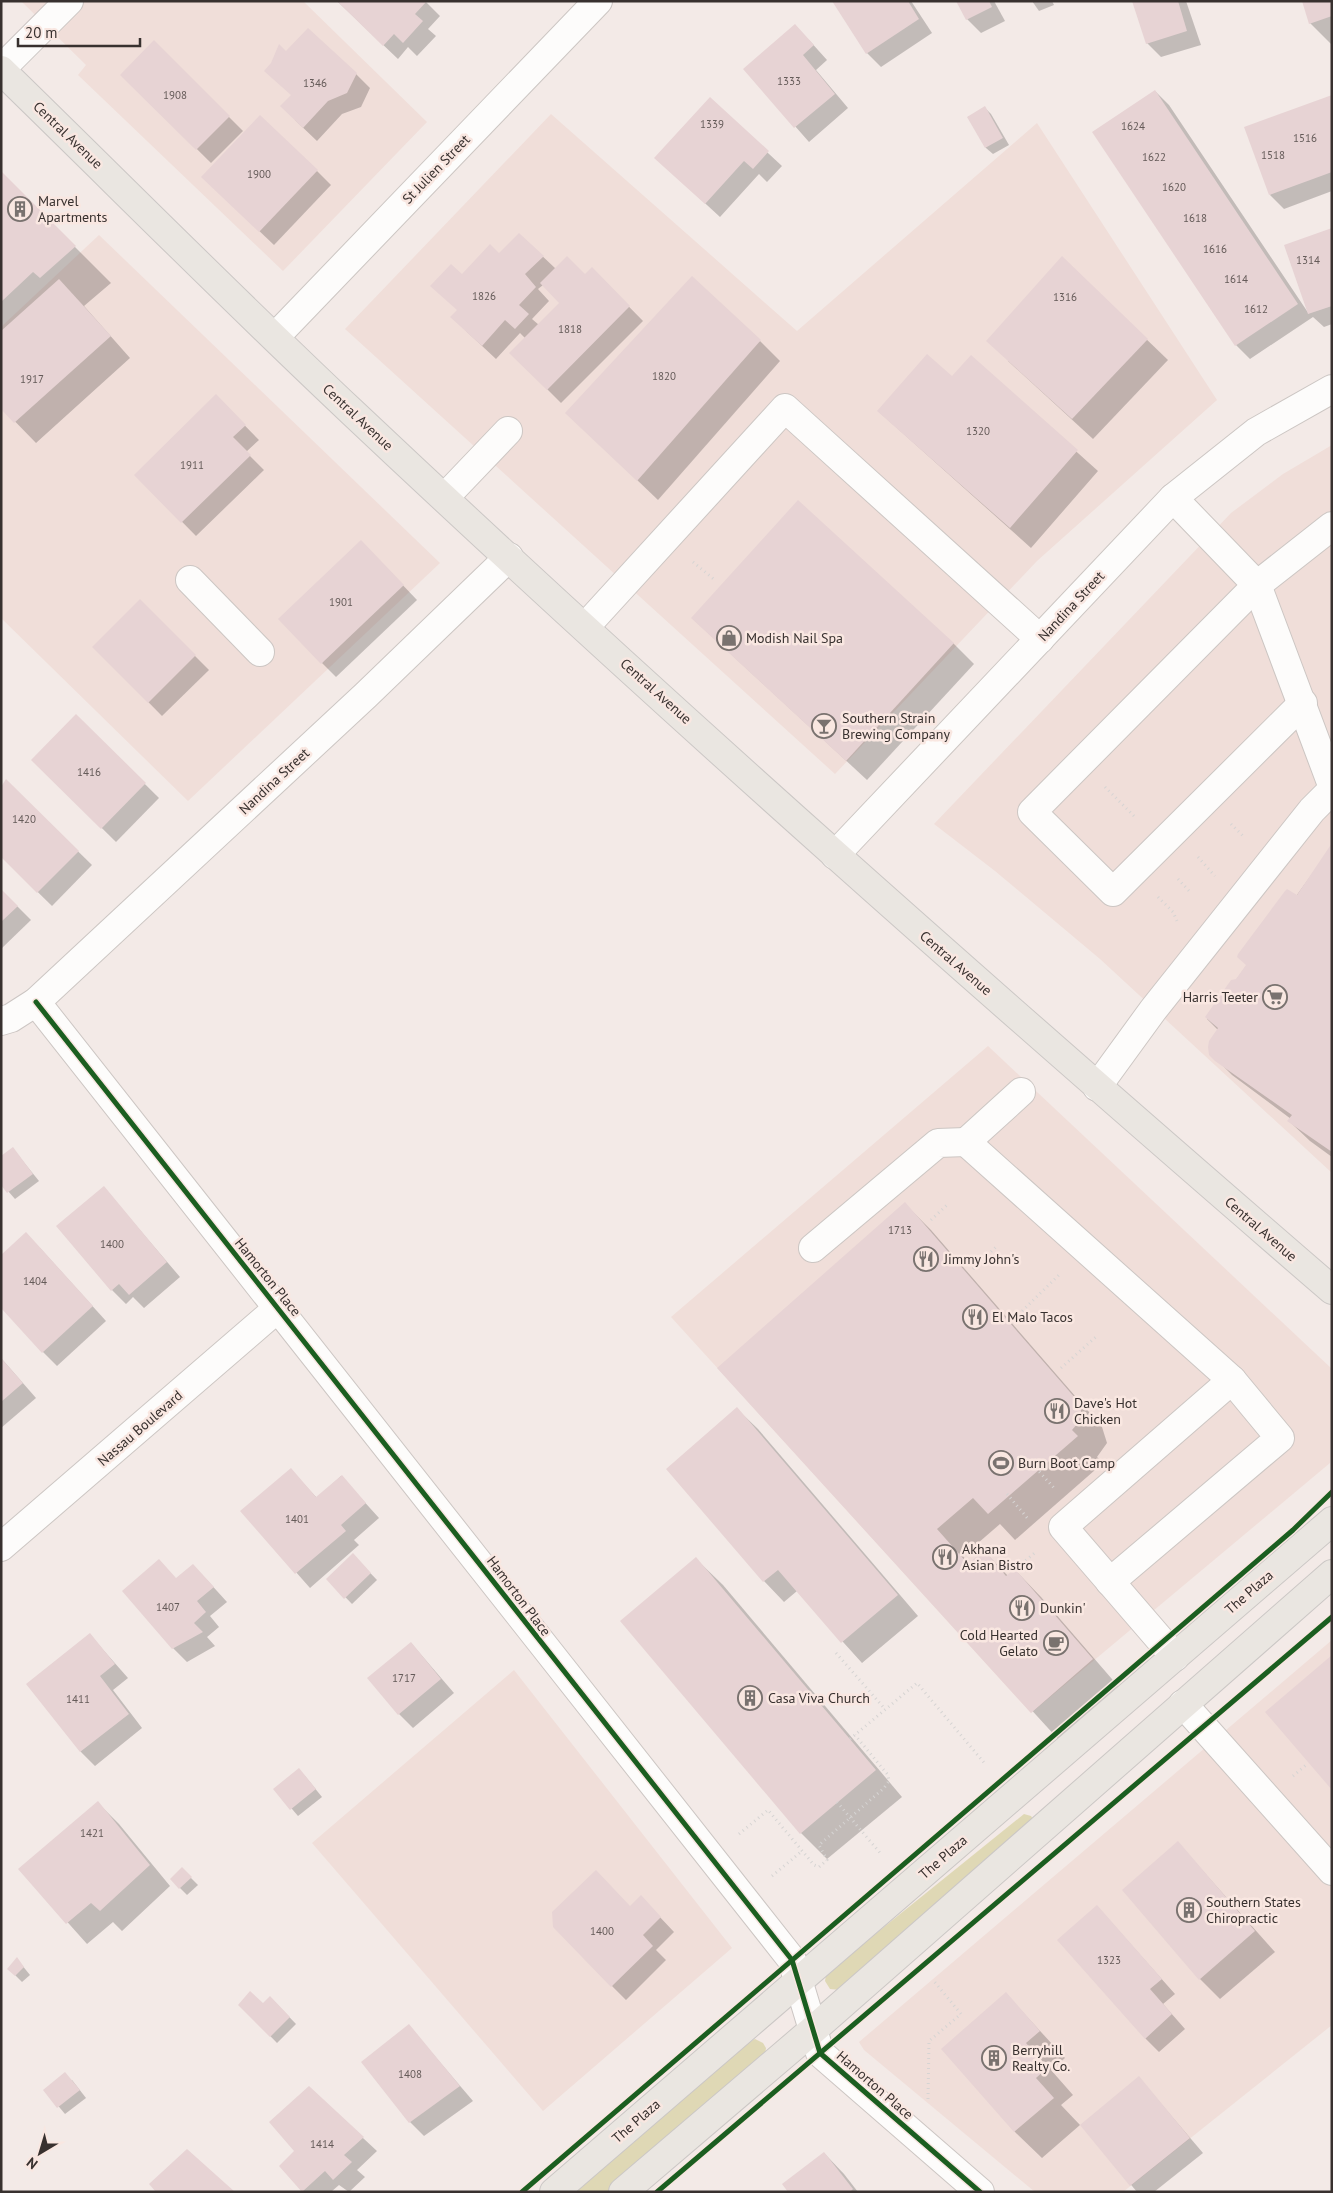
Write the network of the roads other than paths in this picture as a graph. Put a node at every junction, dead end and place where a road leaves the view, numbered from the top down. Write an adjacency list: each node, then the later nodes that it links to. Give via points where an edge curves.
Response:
1 (598, 1): 4 (street, St Julien Street)
2 (67, 2): 3 (street)
3 (1, 69): 4 (main road, Central Avenue)
4 (275, 337): 7 (main road, Central Avenue)
5 (1332, 388): 8 (street, Nandina Street, via 1256,432)
6 (508, 431): 7 (street)
7 (445, 497): 10 (main road, Central Avenue)
8 (1173, 498): 12 (street); 14 (street, Nandina Street)
9 (1332, 526): 12 (street)
10 (509, 557): 13 (main road, Central Avenue); 20 (street, Nandina Street, via 366,695)
11 (190, 580): 15 (street)
12 (1257, 585): 16 (street); 16 (street, via 1032,812 1113,892)
13 (585, 627): 14 (street, via 785,408); 19 (main road, Central Avenue)
14 (1040, 639): 19 (street, Nandina Street)
15 (260, 652)
16 (1303, 703): 17 (street)
17 (1332, 784)
18 (1332, 790): 22 (street, via 1312,810)
19 (836, 855): 22 (main road, Central Avenue)
20 (36, 1002): 21 (street, via 12,1018); 27 (street, Hamorton Place)
21 (1, 1021)
22 (1097, 1087): 26 (main road, Central Avenue)
23 (1021, 1092): 24 (street)
24 (966, 1142): 25 (street, via 938,1143); 28 (street)
25 (813, 1248)
26 (1332, 1290)
27 (278, 1308): 30 (street, Nassau Boulevard); 36 (street, Hamorton Place, via 792,1960)
28 (1232, 1380): 32 (street, via 1063,1527); 32 (street, via 1280,1438)
29 (1332, 1521): 33 (main road, The Plaza)
30 (1, 1547)
31 (1332, 1574): 34 (main road)
32 (1110, 1582): 33 (street)
33 (1175, 1656): 36 (main road, The Plaza)
34 (1183, 1704): 35 (street); 37 (main road)
35 (1332, 1871)
36 (798, 1982): 37 (street, Hamorton Place); 38 (main road, The Plaza)
37 (814, 2029): 39 (main road); 40 (street, Hamorton Place, via 820,2053)
38 (554, 2192)
39 (623, 2192)
40 (980, 2192)

